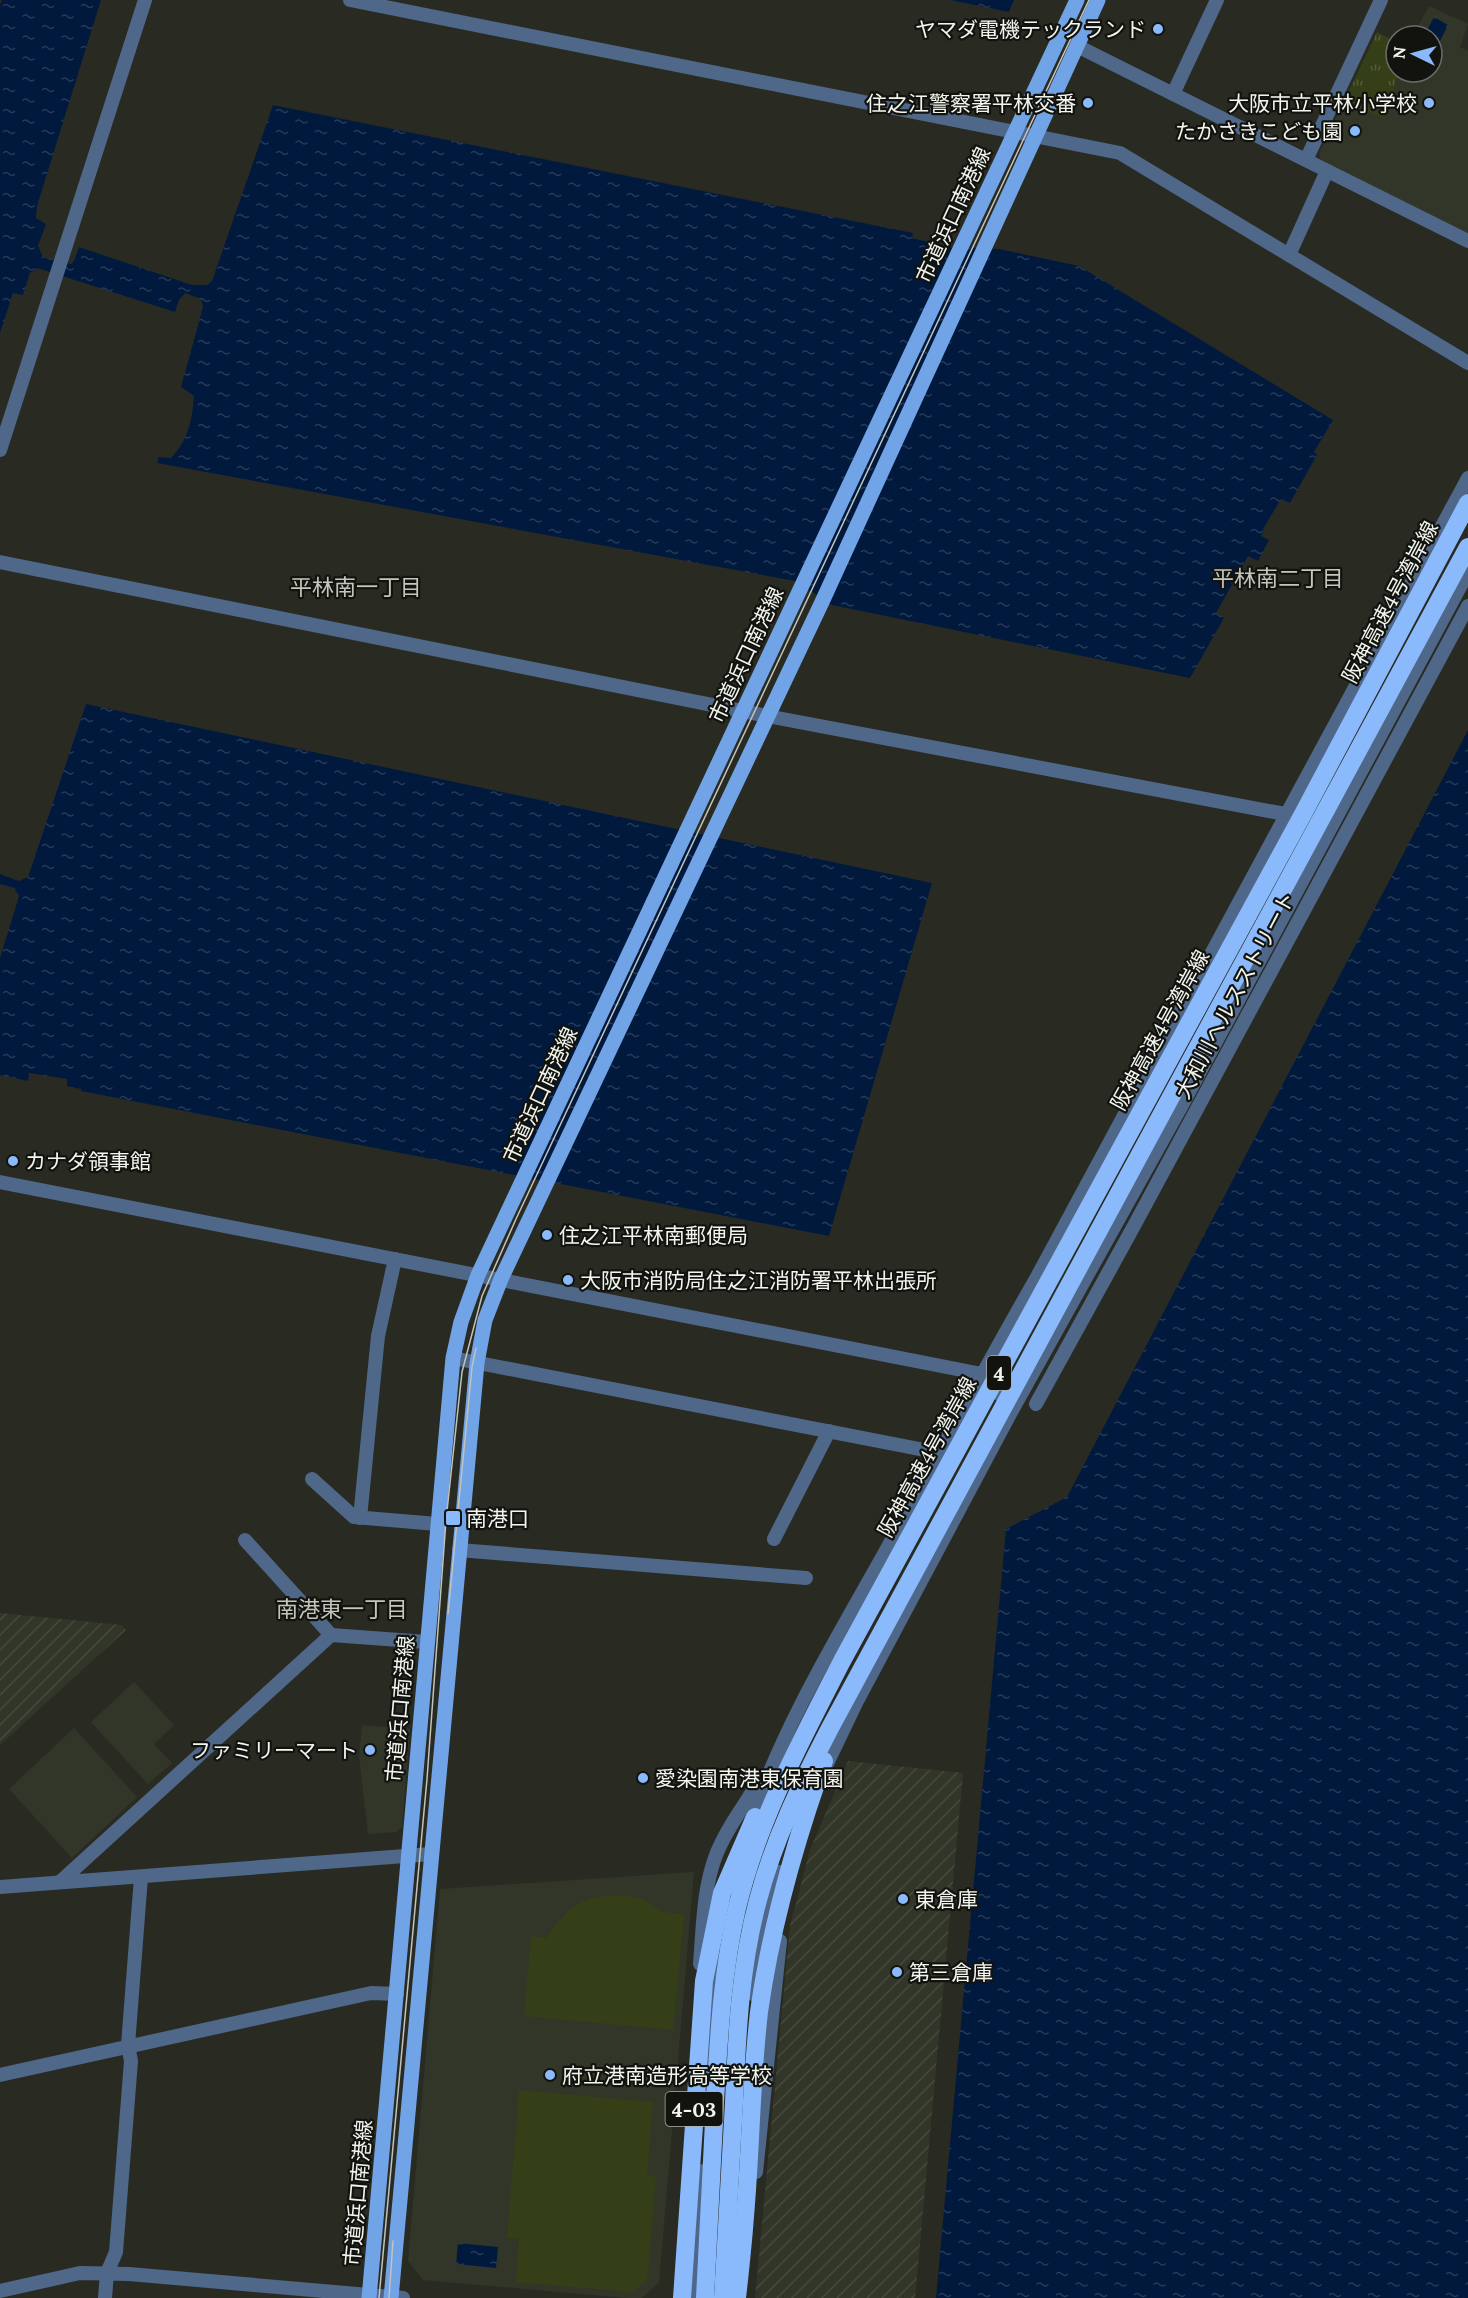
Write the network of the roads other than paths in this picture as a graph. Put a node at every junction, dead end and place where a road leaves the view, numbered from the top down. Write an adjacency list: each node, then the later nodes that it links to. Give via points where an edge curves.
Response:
1 (145, 0): 16 (street)
2 (350, 0): 9 (street)
3 (1077, 0): 9 (main road, 市道浜口南港線)
4 (1098, 0): 7 (main road, 市道浜口南港線)
5 (1217, 0): 8 (street)
6 (1381, 0): 11 (street)
7 (1077, 46): 8 (street); 10 (main road, 市道浜口南港線)
8 (1173, 94): 11 (street)
9 (1014, 134): 10 (street); 23 (main road, 市道浜口南港線)
10 (1035, 137): 14 (street, via 1120,153); 24 (main road, 市道浜口南港線)
11 (1306, 160): 12 (street)
12 (1327, 171): 13 (street); 14 (street)
13 (1468, 242)
14 (1289, 255): 15 (street)
15 (1468, 363)
16 (0, 450)
17 (1468, 478): 25 (street)
18 (1468, 503): 49 (highway, 阪神高速4号湾岸線 / 4)
19 (1468, 547): 48 (highway, 阪神高速4号湾岸線 / 4)
20 (0, 562): 23 (street)
21 (1468, 572): 26 (street)
22 (1468, 606): 34 (street, 大和川ヘルスストリート)
23 (743, 711): 24 (street); 29 (main road, 市道浜口南港線)
24 (767, 716): 25 (street); 30 (main road, 市道浜口南港線)
25 (1285, 814): 26 (street); 33 (street)
26 (1326, 835): 35 (street)
27 (0, 1182): 28 (street)
28 (395, 1259): 29 (street); 39 (street, via 378,1336)
29 (478, 1275): 30 (street); 31 (main road, 市道浜口南港線)
30 (501, 1279): 32 (main road, 市道浜口南港線, via 485,1320); 33 (street)
31 (453, 1358): 32 (street); 40 (main road, 市道浜口南港線)
32 (477, 1363): 36 (street); 43 (main road, 市道浜口南港線)
33 (982, 1374): 35 (street); 37 (street)
34 (1036, 1404)
35 (1013, 1409): 45 (street)
36 (829, 1431): 37 (street); 41 (street)
37 (940, 1453): 50 (street)
38 (312, 1479): 39 (street, via 354,1517)
39 (360, 1518): 40 (street)
40 (437, 1524): 47 (main road, 市道浜口南港線)
41 (774, 1539)
42 (245, 1540): 46 (street)
43 (459, 1550): 44 (street); 51 (main road, 市道浜口南港線)
44 (806, 1578)
45 (910, 1601): 69 (street, via 806,1808 771,1900 752,2006); 71 (street, via 815,1808 792,1881 777,1960)
46 (331, 1635): 47 (street); 54 (street)
47 (427, 1642): 52 (main road, 市道浜口南港線)
48 (873, 1650): 68 (highway, 阪神高速4号湾岸線 / 4, via 792,1804 758,1901 740,2003); 70 (highway, 4-03, via 821,1770 774,1928 755,2053)
49 (842, 1661): 65 (highway, 4-03, via 753,1821 726,1883 715,1922 701,2008); 67 (highway, 阪神高速4号湾岸線 / 4, via 771,1806 730,1938 721,2005)
50 (776, 1754): 64 (street, via 727,1833 709,1882); 66 (street, via 736,1865 718,1950)
51 (431, 1854): 52 (street); 63 (main road, 市道浜口南港線)
52 (409, 1856): 53 (street); 56 (main road, 市道浜口南港線)
53 (141, 1877): 54 (street); 57 (street)
54 (60, 1882): 55 (street)
55 (0, 1887)
56 (398, 1994): 57 (street, via 371,1993); 61 (main road, 市道浜口南港線)
57 (128, 2045): 58 (street); 59 (street, via 131,2061 116,2253)
58 (0, 2075)
59 (107, 2273): 60 (street, via 80,2273); 61 (street); 62 (street)
60 (0, 2291)
61 (370, 2296): 63 (street)
62 (105, 2298)
63 (395, 2298)
64 (675, 2298)
65 (682, 2298)
66 (693, 2298)
67 (705, 2298)
68 (723, 2298)
69 (731, 2298)
70 (737, 2298)
71 (744, 2298)

